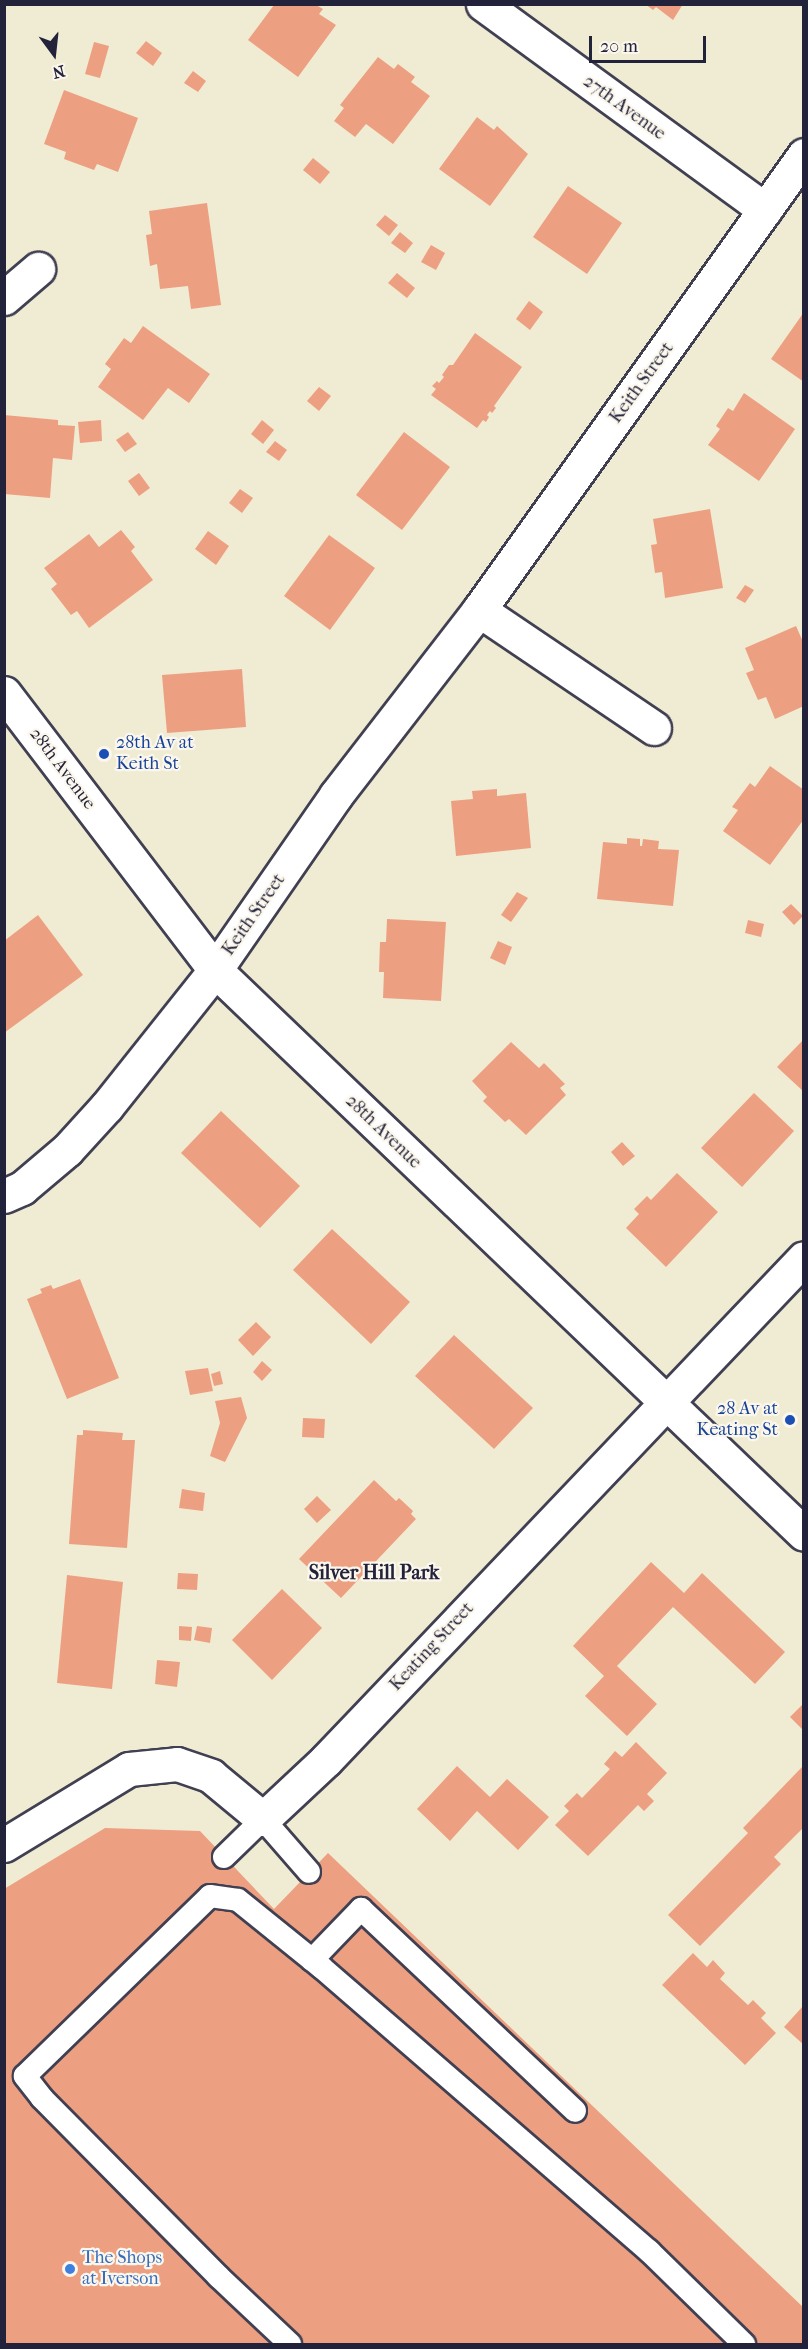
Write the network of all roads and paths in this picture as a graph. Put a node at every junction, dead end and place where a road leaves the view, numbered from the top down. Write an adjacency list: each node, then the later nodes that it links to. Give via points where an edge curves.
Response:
1 (483, 4): 3 (street, 27th Avenue)
2 (804, 155): 3 (street, Keith Street)
3 (765, 210): 6 (street, Keith Street)
4 (38, 269): 5 (street)
5 (4, 298)
6 (479, 610): 8 (street); 9 (street, Keith Street, via 336,795)
7 (4, 693): 9 (street, 28th Avenue)
8 (654, 728)
9 (215, 970): 10 (street, Keith Street, via 67,1150 22,1188); 12 (street, 28th Avenue)
10 (4, 1196)
11 (804, 1258): 12 (street, Keating Street)
12 (664, 1402): 13 (street, 28th Avenue); 14 (street, Keating Street, via 326,1760)
13 (804, 1534)
14 (263, 1819): 15 (street, via 211,1776 177,1764 129,1769); 16 (lane); 17 (lane)
15 (4, 1845)
16 (224, 1857)
17 (309, 1872)
18 (312, 1960): 19 (lane, via 238,1900 210,1896); 20 (lane, via 361,1909); 22 (lane, via 649,2251)
19 (15, 2073): 21 (lane)
20 (575, 2111)
21 (291, 2344)
22 (744, 2344)

